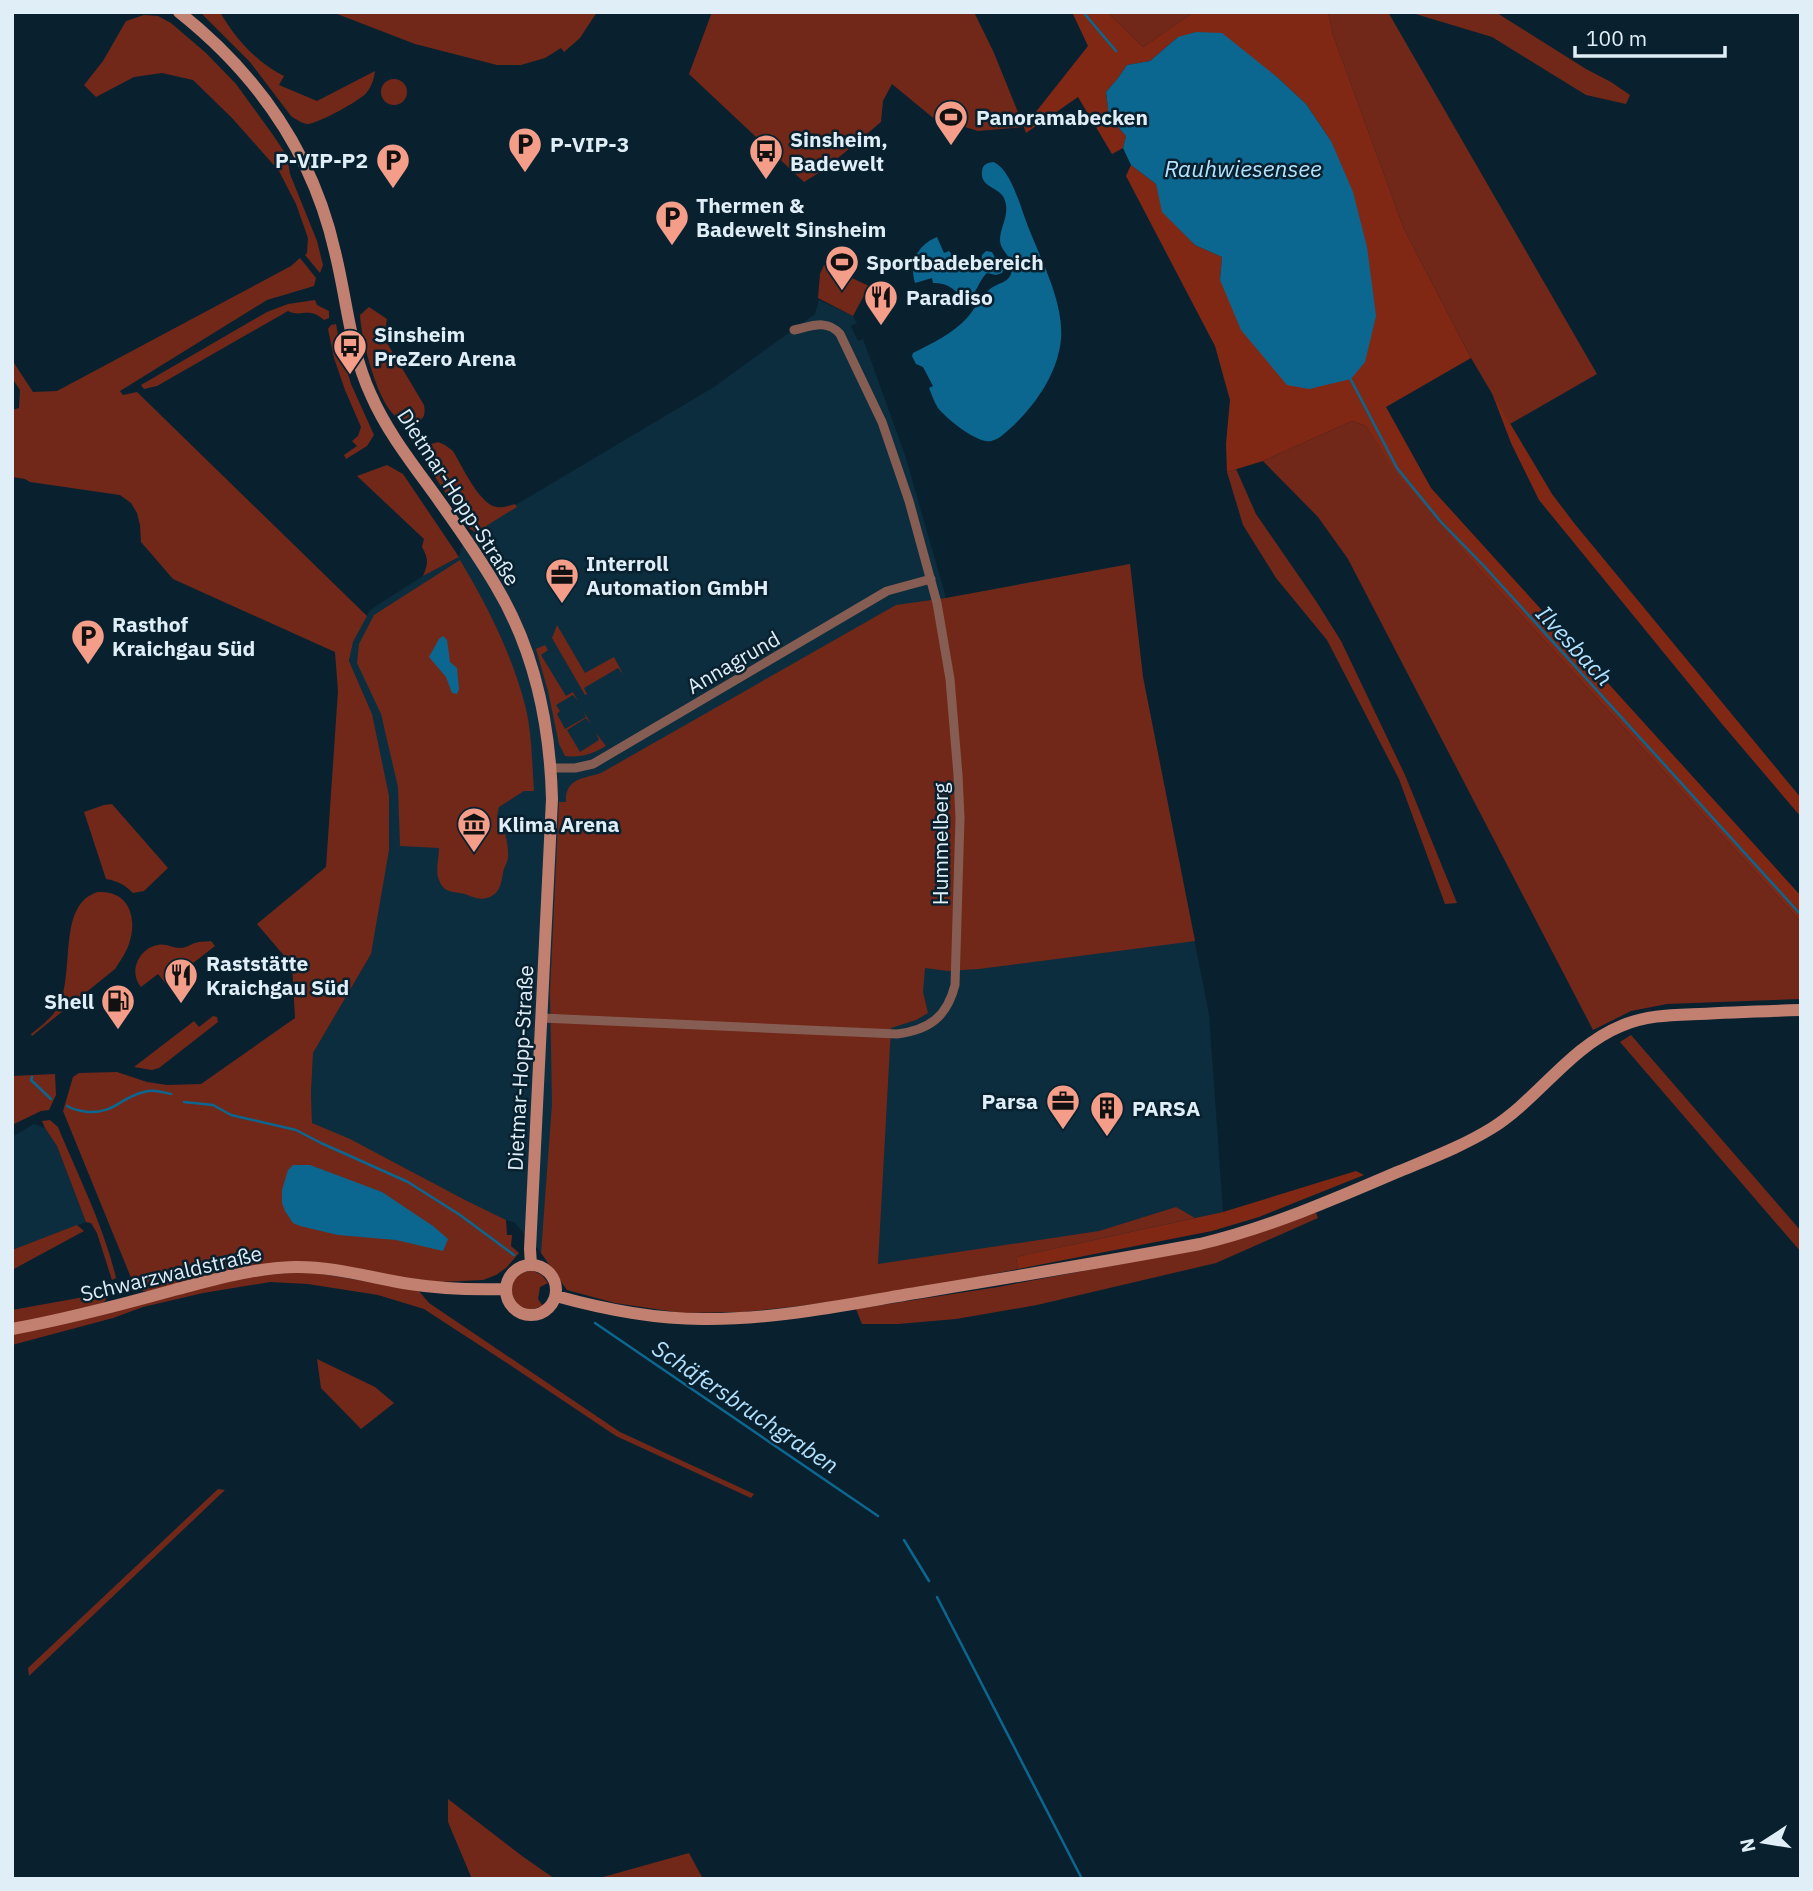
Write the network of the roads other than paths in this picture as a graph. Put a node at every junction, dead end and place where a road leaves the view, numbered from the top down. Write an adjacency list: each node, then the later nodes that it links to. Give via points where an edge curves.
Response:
1 (180, 12): 4 (main road, Dietmar-Hopp-Straße, via 242,70 270,104 296,148 328,223 364,379 382,417 498,587 527,652 541,701)
2 (794, 330): 3 (street, Hummelberg, via 819,324 840,334 882,422)
3 (931, 579): 4 (street, Annagrund, via 887,591 593,764); 6 (street, Hummelberg, via 950,679 960,818 955,985 939,1017 897,1034)
4 (551, 768): 6 (main road, Dietmar-Hopp-Straße)
5 (1801, 1010): 9 (main road, via 1662,1016 1619,1026 1590,1044 1479,1136 1290,1215 1200,1244 783,1315 676,1318 634,1314)
6 (542, 1018): 7 (main road, Dietmar-Hopp-Straße)
7 (531, 1265): 8 (main road, via 514,1272); 9 (main road, via 551,1275)
8 (506, 1289): 9 (main road, via 512,1306 528,1315 545,1311); 10 (main road, Schwarzwaldstraße, via 454,1289 295,1267 214,1280)
9 (556, 1296)
10 (12, 1329)

